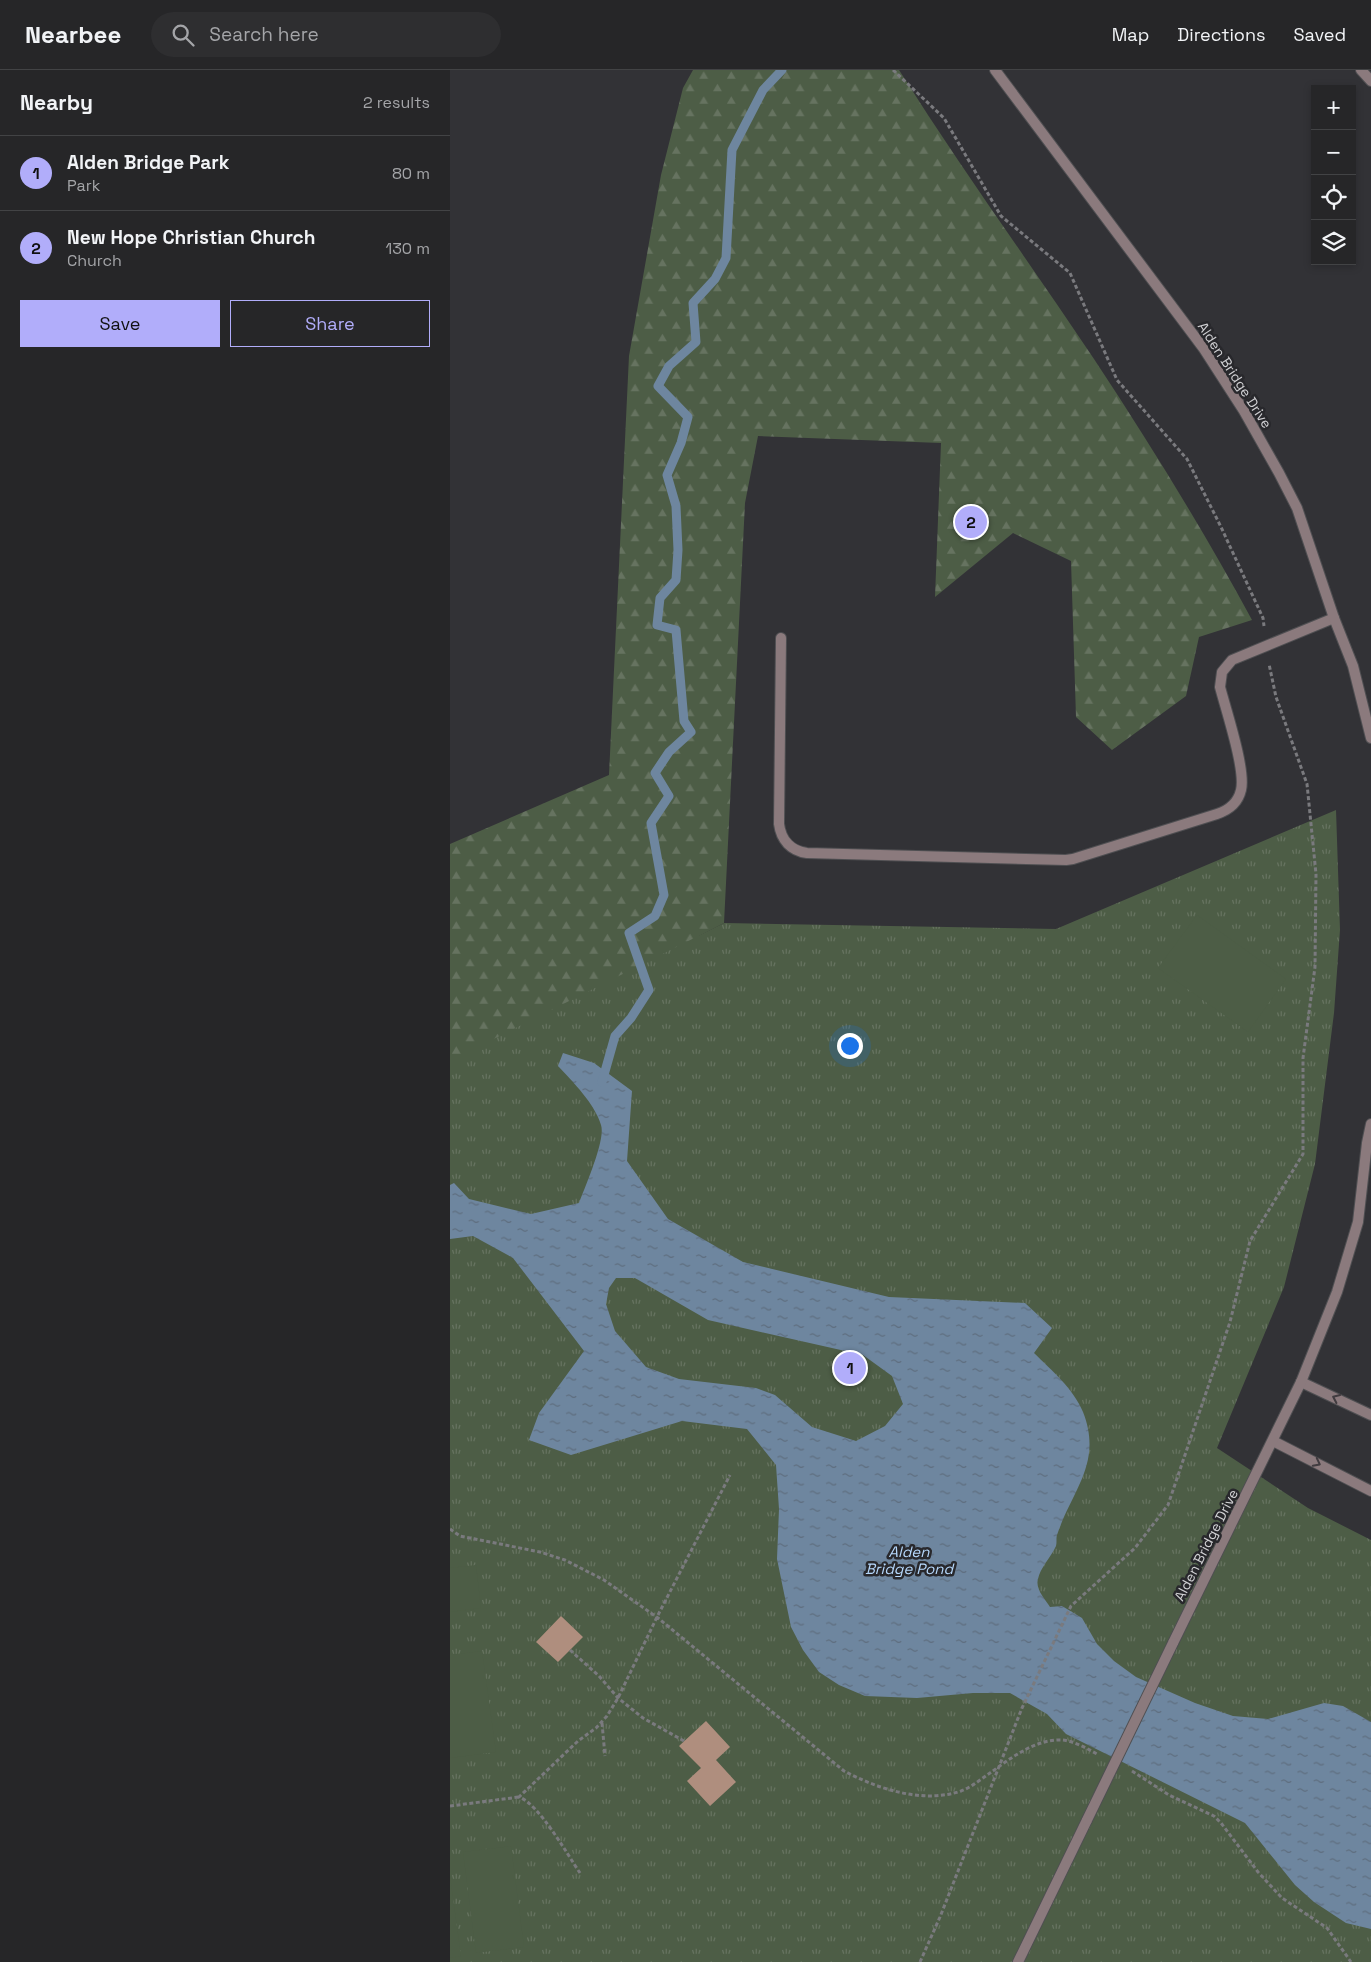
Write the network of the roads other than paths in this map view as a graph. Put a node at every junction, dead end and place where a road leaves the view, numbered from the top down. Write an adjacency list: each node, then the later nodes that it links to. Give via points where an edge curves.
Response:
1 (996, 70): 4 (street, Alden Bridge Drive, via 1204,349 1244,411 1297,508)
2 (1361, 70): 3 (street)
3 (1371, 82)
4 (1334, 618): 5 (street, via 1232,660 1222,672 1220,687 1242,778 1237,800 1223,812 1073,859 807,853 789,846 781,836 779,824); 6 (street, Alden Bridge Drive, via 1353,666)
5 (781, 638)
6 (1371, 738)
7 (1371, 1124): 8 (street, Alden Bridge Drive, via 1358,1222 1337,1292)
8 (1301, 1382): 9 (street, one-way to 8); 10 (street, Alden Bridge Drive)
9 (1371, 1414)
10 (1273, 1441): 11 (street, one-way to 11); 12 (street, Alden Bridge Drive, bridge)
11 (1371, 1491)
12 (1018, 1962)

